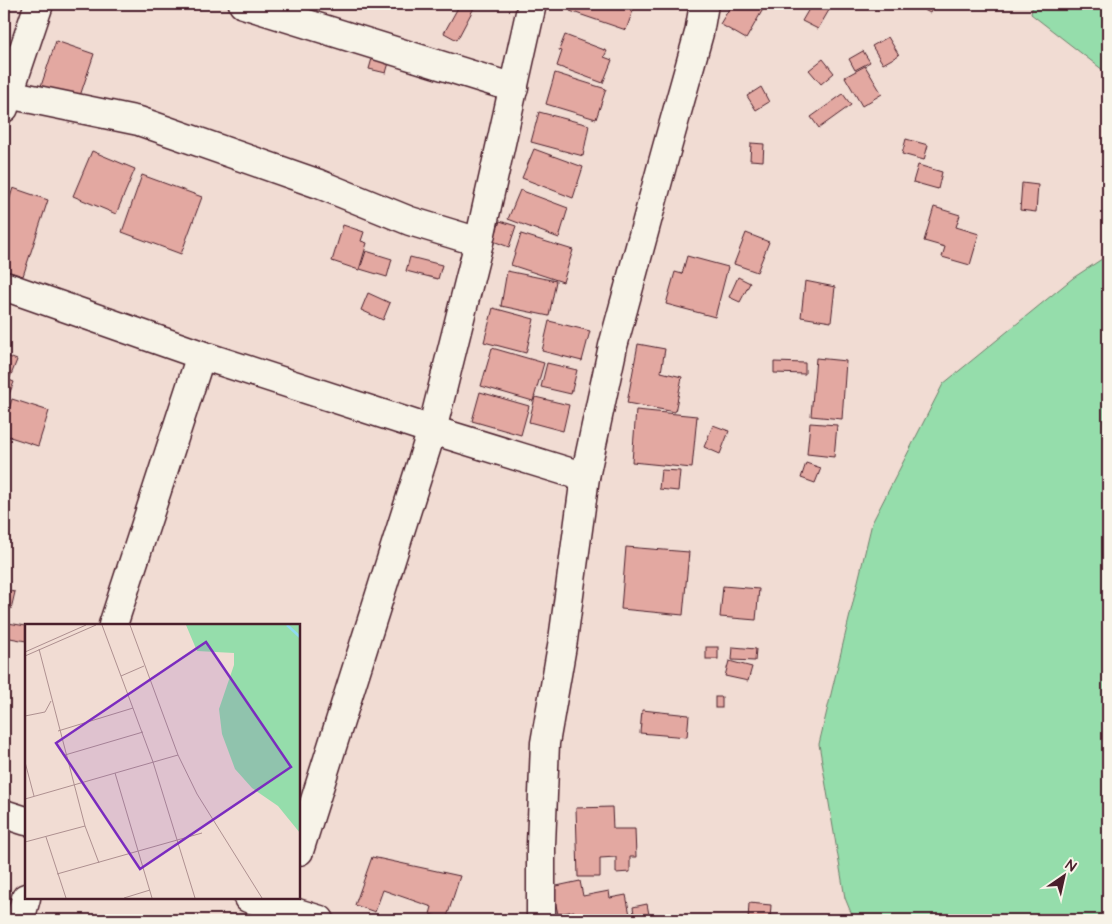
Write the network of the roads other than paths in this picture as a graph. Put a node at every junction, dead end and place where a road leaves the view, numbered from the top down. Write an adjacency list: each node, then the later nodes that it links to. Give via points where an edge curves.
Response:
1 (39, 4): 6 (street)
2 (243, 4): 5 (street)
3 (532, 4): 5 (street)
4 (704, 4): 11 (street, via 699,34 613,346)
5 (514, 88): 7 (street)
6 (6, 101): 7 (street, via 139,121 319,184 410,221)
7 (479, 242): 10 (street)
8 (4, 286): 9 (street)
9 (201, 355): 10 (street); 12 (street)
10 (432, 430): 11 (street); 15 (street)
11 (584, 477): 21 (street, via 563,640 545,743)
12 (113, 624)
13 (4, 814): 14 (street)
14 (25, 821)
15 (300, 848)
16 (26, 899): 19 (street)
17 (251, 899): 18 (street)
18 (281, 909): 20 (street)
19 (20, 920)
20 (320, 920)
21 (541, 920)

